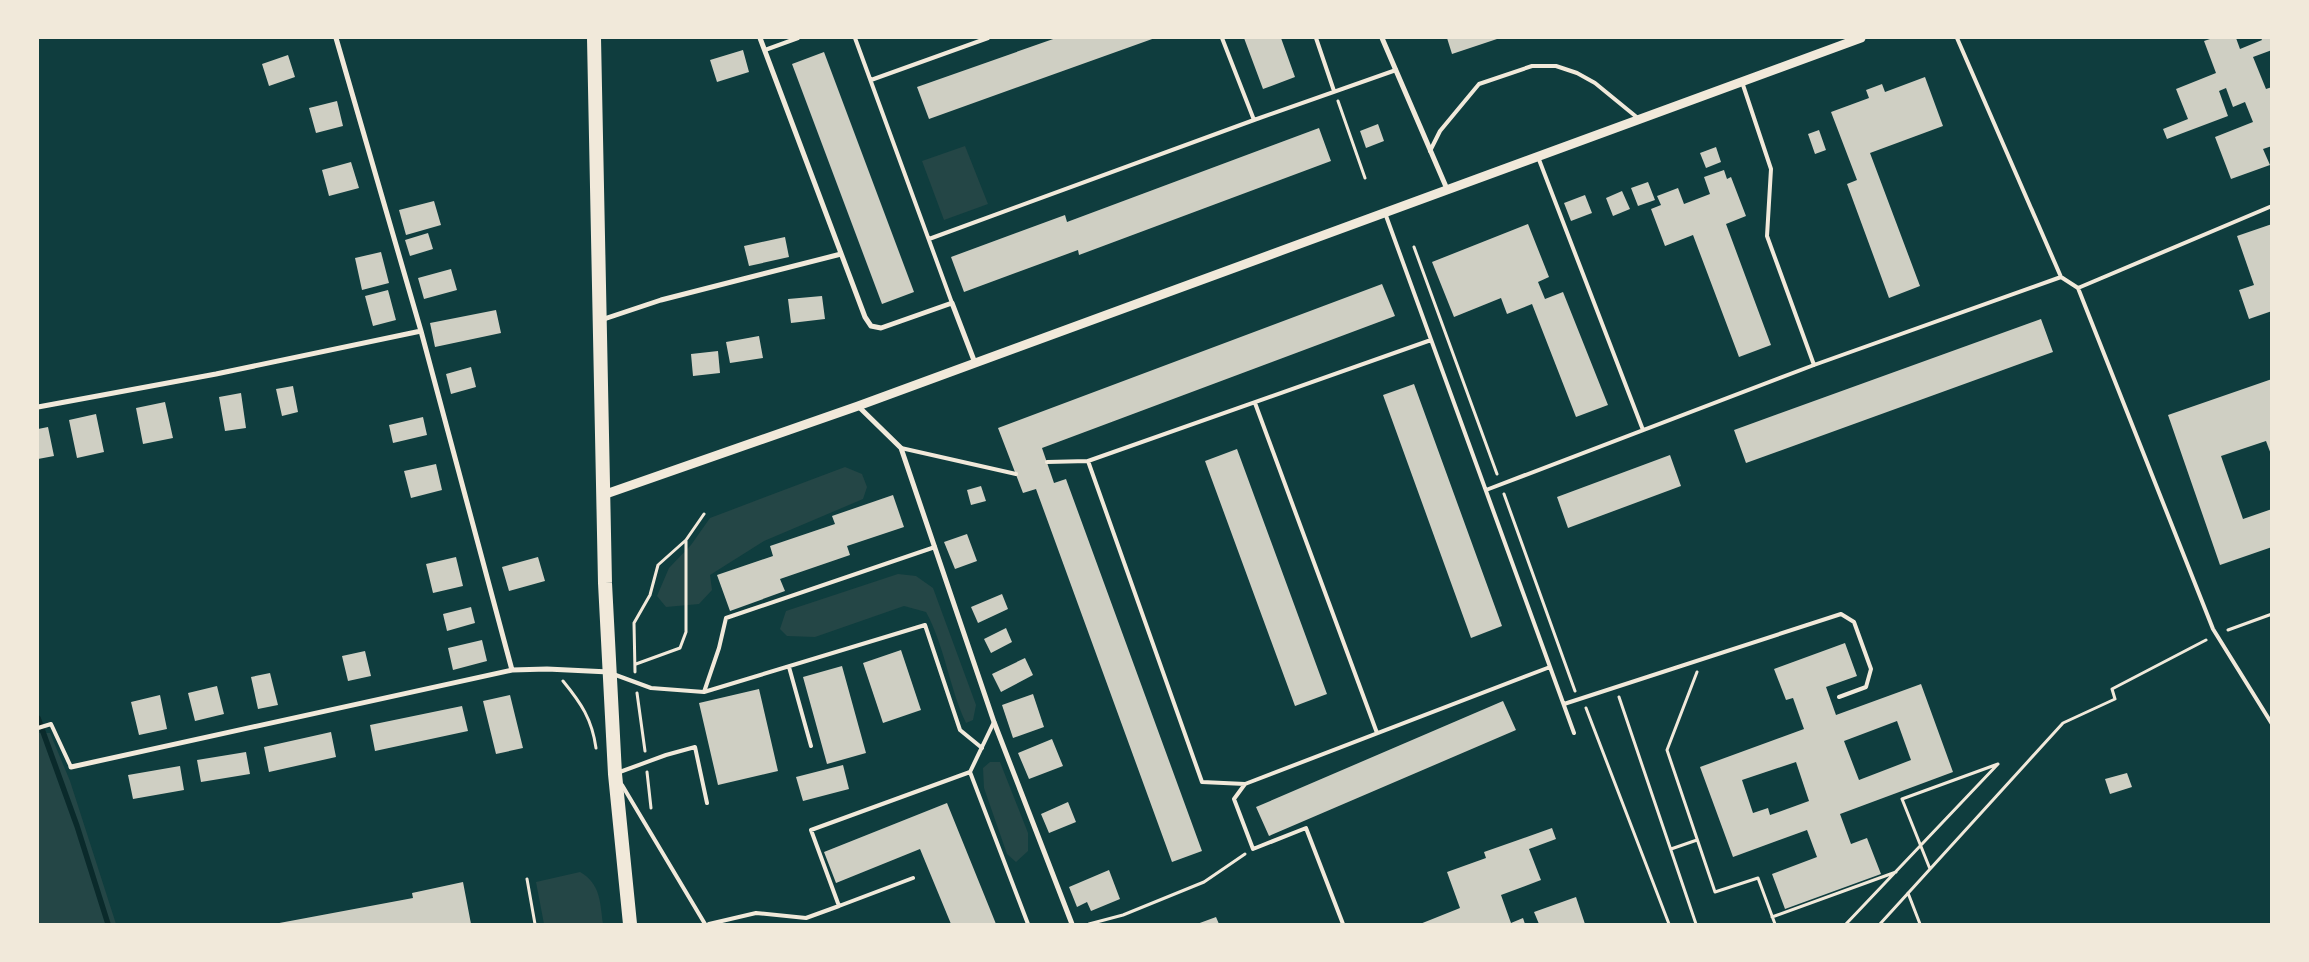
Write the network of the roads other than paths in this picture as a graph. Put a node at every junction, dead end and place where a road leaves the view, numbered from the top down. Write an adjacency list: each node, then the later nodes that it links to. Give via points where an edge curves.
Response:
1 (336, 38): 30 (street)
2 (594, 38): 29 (highway)
3 (760, 38): 12 (street)
4 (798, 38): 12 (lane)
5 (855, 38): 14 (lane)
6 (988, 38): 14 (lane)
7 (1222, 38): 18 (lane)
8 (1316, 38): 16 (lane)
9 (1383, 38): 13 (street)
10 (1861, 38): 15 (street)
11 (1957, 38): 26 (lane)
12 (765, 50): 25 (street)
13 (1396, 70): 16 (lane); 19 (street)
14 (871, 80): 24 (lane)
15 (1742, 82): 17 (street); 33 (lane, via 1770,169 1767,236)
16 (1334, 91): 18 (lane)
17 (1640, 119): 19 (lane, via 1595,83 1577,73 1556,66 1532,66 1479,84 1440,131); 20 (street)
18 (1254, 120): 24 (lane)
19 (1430, 151): 21 (street)
20 (1538, 156): 21 (street); 37 (lane)
21 (1447, 189): 23 (street)
22 (2272, 206): 27 (lane)
23 (1384, 211): 31 (lane); 32 (street)
24 (929, 239): 28 (lane)
25 (841, 254): 28 (street, via 871,326 881,328); 29 (street, via 661,300)
26 (2062, 276): 27 (lane); 33 (lane)
27 (2078, 288): 53 (lane, via 2213,629)
28 (952, 303): 32 (street)
29 (598, 321): 43 (highway)
30 (421, 331): 36 (street); 47 (street)
31 (1431, 340): 34 (lane); 42 (lane)
32 (975, 363): 35 (street)
33 (1814, 365): 37 (lane)
34 (1255, 403): 39 (lane); 55 (lane)
35 (858, 406): 38 (street); 43 (street)
36 (38, 407)
37 (1643, 430): 42 (lane)
38 (901, 448): 41 (lane); 44 (street)
39 (1088, 461): 40 (lane); 62 (lane, via 1202,782)
40 (1047, 462)
41 (1016, 474)
42 (1486, 490): 46 (lane)
43 (603, 495): 48 (highway)
44 (935, 547): 49 (lane, via 726,618); 52 (street)
45 (789, 667): 49 (lane); 57 (lane); 58 (lane, via 925,625 960,730)
46 (1550, 667): 51 (lane); 55 (lane)
47 (512, 670): 48 (street); 59 (street)
48 (609, 672): 49 (lane, via 651,688); 61 (highway)
49 (704, 692)
50 (1839, 697): 51 (lane, via 1866,687 1871,669 1854,622 1841,614)
51 (1564, 704): 56 (lane)
52 (994, 722): 58 (lane); 69 (street)
53 (2272, 724)
54 (38, 728): 59 (lane, via 50,724)
55 (1377, 733): 62 (lane)
56 (1574, 733)
57 (812, 746)
58 (982, 748): 60 (lane)
59 (70, 767)
60 (970, 772): 65 (lane, via 811,830); 68 (lane)
61 (615, 774): 63 (lane, via 695,747); 66 (highway); 67 (lane)
62 (1245, 784): 70 (lane, via 1234,799 1253,849 1306,828)
63 (707, 803)
64 (913, 878): 65 (lane)
65 (839, 906): 67 (lane, via 806,918 756,913)
66 (630, 924)
67 (707, 924)
68 (1028, 924)
69 (1072, 924)
70 (1343, 924)

